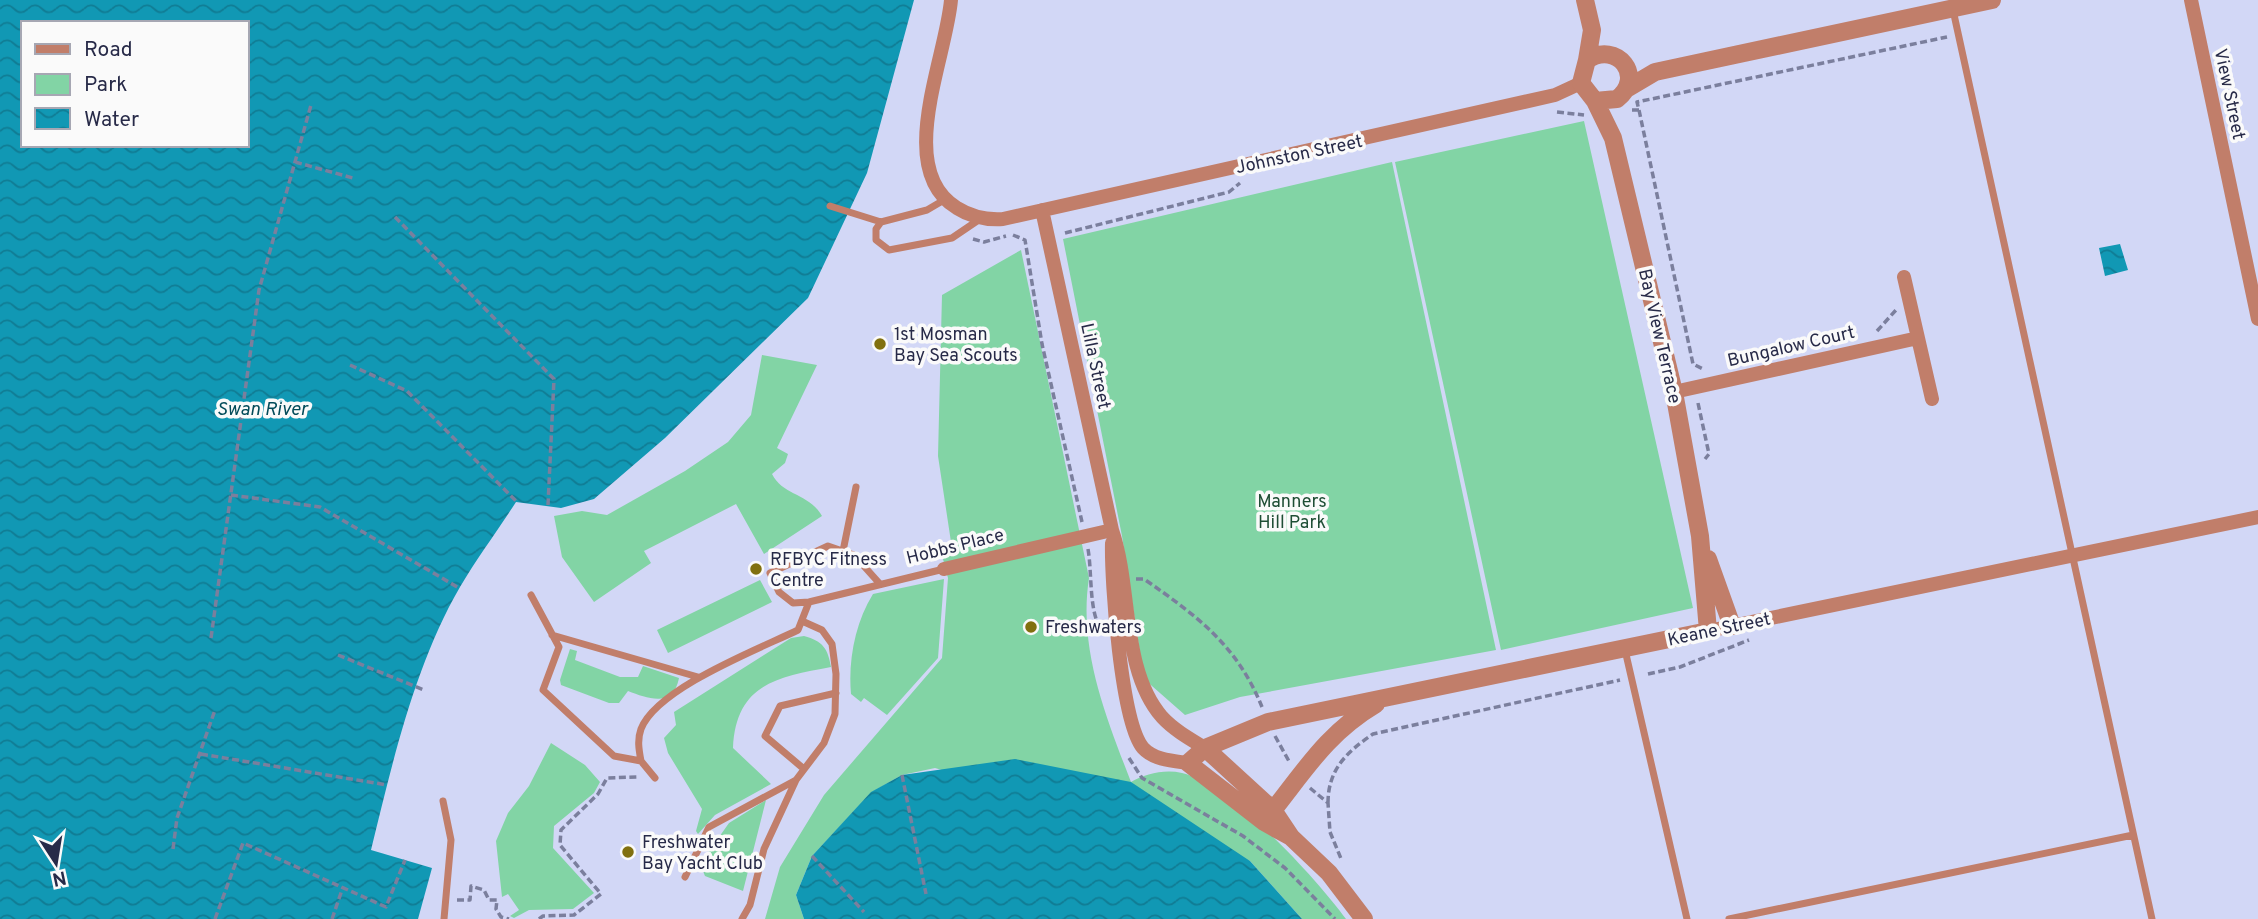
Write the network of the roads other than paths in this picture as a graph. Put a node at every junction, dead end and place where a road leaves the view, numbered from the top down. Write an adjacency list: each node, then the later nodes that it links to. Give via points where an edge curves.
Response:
1 (951, 0): 13 (street, via 924,146 929,179)
2 (1585, 0): 6 (street)
3 (2191, 0): 19 (street, View Street)
4 (1980, 1): 5 (street)
5 (1953, 9): 10 (street); 28 (lane)
6 (1592, 30): 7 (street); 8 (street)
7 (1612, 54): 8 (street); 9 (street)
8 (1587, 60): 11 (street)
9 (1628, 68): 10 (street); 12 (street)
10 (1655, 72): 12 (street)
11 (1588, 93): 12 (street); 15 (street, Johnston Street, via 1555,95)
12 (1616, 106): 21 (street, Bay View Terrace, via 1613,138)
13 (944, 201): 16 (street); 17 (lane)
14 (831, 206): 17 (lane)
15 (1042, 210): 16 (street, Johnston Street, via 1003,219); 25 (street, Lilla Street)
16 (981, 218): 17 (lane, via 963,233 889,250 876,240)
17 (881, 222)
18 (1904, 277): 20 (street)
19 (2258, 319)
20 (1917, 338): 21 (street, Bungalow Court); 22 (street)
21 (1674, 392): 26 (street, Bay View Terrace)
22 (1932, 399)
23 (856, 487): 27 (lane)
24 (2258, 517): 28 (street, Keane Street)
25 (1112, 530): 29 (street, Hobbs Place); 41 (street, Lilla Street, via 1123,568 1140,680 1161,716); 43 (street, Lilla Street, via 1111,580 1124,686 1136,732 1153,756)
26 (1700, 536): 34 (street, Bay View Terrace); 35 (street, Bay View Terrace)
27 (843, 551): 30 (lane, via 854,555); 32 (lane, via 828,546 769,573 779,592 793,603)
28 (2074, 557): 34 (street, Keane Street); 49 (lane)
29 (944, 569): 30 (lane, Hobbs Place)
30 (880, 584): 32 (lane, Hobbs Place)
31 (531, 595): 36 (lane)
32 (808, 602): 33 (lane)
33 (802, 621): 38 (lane, via 798,630); 39 (lane, via 822,630 832,644)
34 (1732, 626): 35 (street, Keane Street)
35 (1708, 631): 37 (street, Keane Street)
36 (552, 635): 38 (lane); 42 (lane, via 559,647 543,690 614,756)
37 (1625, 650): 40 (street, Keane Street); 54 (lane)
38 (698, 678): 42 (lane, via 645,722 639,740)
39 (836, 693): 44 (lane, via 835,714 824,743); 44 (lane, via 780,706 765,736)
40 (1385, 698): 41 (street, Keane Street, via 1268,722); 48 (street, via 1341,727 1317,750)
41 (1205, 748): 43 (street, Keane Street); 48 (street)
42 (641, 761): 45 (lane)
43 (1188, 763): 48 (street)
44 (804, 769): 46 (lane)
45 (655, 778)
46 (796, 780): 50 (lane, via 709,827); 52 (lane, via 764,849)
47 (443, 801): 51 (lane, via 451,840)
48 (1268, 816): 53 (street, via 1329,873)
49 (2133, 835): 55 (lane); 56 (lane)
50 (685, 877)
51 (444, 919)
52 (743, 919)
53 (1364, 919)
54 (1687, 919)
55 (1729, 919)
56 (2152, 919)

